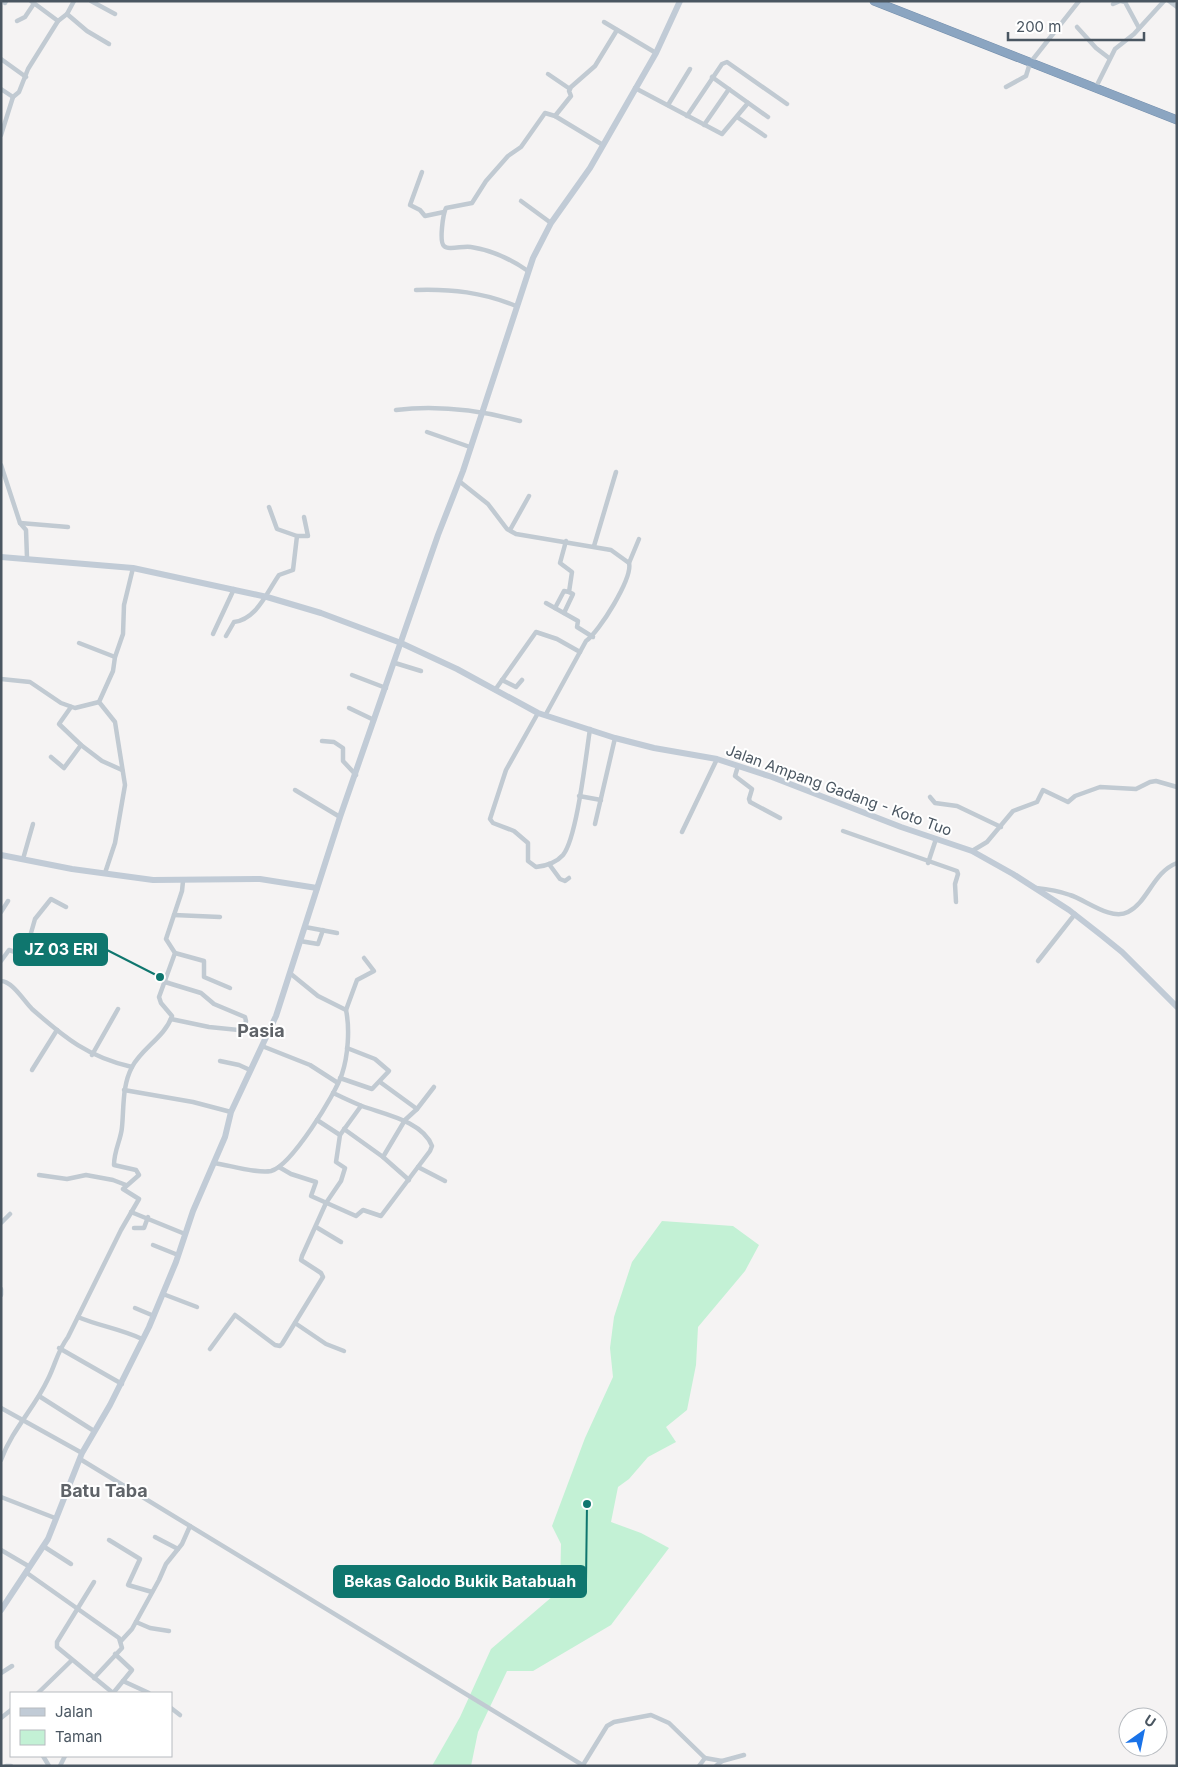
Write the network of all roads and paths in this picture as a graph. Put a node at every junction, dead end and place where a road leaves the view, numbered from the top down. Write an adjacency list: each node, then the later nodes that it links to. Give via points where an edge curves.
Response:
1 (74, 1): 12 (street)
2 (90, 1): 13 (street)
3 (680, 1): 21 (street)
4 (874, 1): 24 (highway)
5 (1079, 1): 24 (street)
6 (1120, 1): 10 (street); 18 (street, via 1125,2)
7 (1164, 1): 18 (street)
8 (1170, 1): 11 (street)
9 (32, 3): 14 (street, via 26,17); 15 (street)
10 (1113, 4)
11 (1177, 8)
12 (67, 14): 15 (street); 20 (street)
13 (115, 14)
14 (18, 21)
15 (58, 21): 27 (street)
16 (604, 22): 19 (street)
17 (1077, 27): 22 (street)
18 (1139, 28): 22 (street)
19 (618, 30): 21 (street); 31 (street, via 595,66)
20 (109, 44)
21 (656, 53): 30 (street)
22 (1109, 58): 33 (street)
23 (1, 59): 27 (street)
24 (1030, 63): 29 (street, via 1026,76); 33 (highway)
25 (690, 69): 38 (street)
26 (548, 74): 31 (street)
27 (26, 77): 35 (street)
28 (712, 78): 32 (street); 37 (street, via 722,64 729,62); 40 (street)
29 (1006, 87)
30 (635, 88): 38 (street); 47 (street)
31 (570, 89): 39 (street, via 571,98)
32 (728, 89): 36 (street); 44 (street)
33 (1095, 89): 43 (highway)
34 (1, 90): 35 (street)
35 (13, 97): 45 (street)
36 (748, 103): 41 (street); 42 (street)
37 (787, 104)
38 (668, 105): 40 (street)
39 (555, 116): 47 (street); 50 (street, via 548,113 542,116 521,147 508,156 486,181 472,203 449,206)
40 (687, 116): 44 (street)
41 (737, 116): 44 (street, via 722,134); 46 (street)
42 (768, 117)
43 (1177, 120)
44 (704, 125)
45 (1, 135)
46 (765, 136)
47 (603, 145): 51 (street)
48 (422, 172): 50 (street, via 410,205 425,216)
49 (521, 202): 51 (street)
50 (444, 212): 52 (street, via 444,246 470,246 513,261)
51 (551, 223): 52 (street)
52 (528, 271): 54 (street)
53 (416, 290): 54 (street, via 487,295)
54 (516, 306): 56 (street)
55 (396, 410): 56 (street)
56 (482, 411): 57 (street); 59 (street)
57 (520, 422)
58 (426, 432): 59 (street)
59 (470, 446): 62 (street)
60 (1, 465): 66 (street)
61 (616, 472): 72 (street)
62 (459, 481): 68 (street, via 488,504); 87 (street)
63 (529, 496): 68 (street)
64 (269, 507): 69 (street, via 277,529)
65 (304, 517): 69 (street, via 308,536)
66 (20, 523): 67 (street); 74 (street, via 26,530)
67 (68, 527)
68 (510, 530): 71 (street, via 519,536)
69 (297, 536): 79 (street, via 293,570 278,577)
70 (639, 539): 75 (street)
71 (566, 541): 72 (street); 78 (street, via 560,563 573,574)
72 (594, 546): 75 (street, via 611,550)
73 (1, 557): 74 (street, Jalan Ampang Gadang - Koto Tuo)
74 (27, 558): 76 (street, Jalan Ampang Gadang - Koto Tuo)
75 (629, 563): 85 (street, via 629,575)
76 (133, 568): 77 (street, Jalan Ampang Gadang - Koto Tuo); 89 (street, via 124,604 123,634)
77 (234, 589): 79 (street, Jalan Ampang Gadang - Koto Tuo); 83 (street)
78 (569, 592): 81 (street, via 564,591); 82 (street, via 573,594)
79 (267, 597): 84 (street, via 244,620 234,622); 87 (street, Jalan Ampang Gadang - Koto Tuo, via 348,622)
80 (546, 604): 81 (street)
81 (555, 608): 82 (street)
82 (564, 613): 85 (street, via 578,621 577,627)
83 (213, 634)
84 (226, 636)
85 (593, 637): 88 (street, via 586,641)
86 (79, 643): 89 (street)
87 (401, 643): 90 (street); 97 (street, Jalan Ampang Gadang - Koto Tuo)
88 (580, 652): 94 (street, via 536,632); 101 (street)
89 (115, 657): 98 (street, via 112,676)
90 (394, 663): 91 (street); 96 (street)
91 (421, 672)
92 (352, 675): 96 (street)
93 (1, 679): 99 (street, via 30,682)
94 (502, 680): 95 (street, via 516,687); 97 (street)
95 (522, 680)
96 (386, 688): 102 (street)
97 (495, 690): 101 (street, Jalan Ampang Gadang - Koto Tuo)
98 (99, 702): 99 (street, via 80,708); 110 (street, via 115,722)
99 (71, 707): 106 (street, via 59,724)
100 (349, 708): 102 (street)
101 (542, 714): 103 (street, Jalan Ampang Gadang - Koto Tuo); 130 (street, via 506,770 490,819 514,831 528,843 528,861 535,867)
102 (374, 720): 111 (street)
103 (590, 729): 104 (street, Jalan Ampang Gadang - Koto Tuo); 114 (street)
104 (615, 738): 108 (street, Jalan Ampang Gadang - Koto Tuo); 116 (street)
105 (322, 741): 111 (street, via 342,747 344,761)
106 (81, 745): 107 (street, via 64,768); 110 (street, via 102,761)
107 (51, 757)
108 (717, 759): 109 (street, Jalan Ampang Gadang - Koto Tuo); 123 (street)
109 (738, 766): 118 (street, via 734,776 752,789 750,802); 124 (street, Jalan Ampang Gadang - Koto Tuo)
110 (122, 770): 131 (street, via 123,798 115,843)
111 (356, 775): 117 (street)
112 (1177, 787): 121 (street, via 1152,782 1131,790 1100,787 1068,802 1043,790 1037,802 1015,809)
113 (295, 790): 117 (street)
114 (579, 796): 116 (street); 130 (street, via 567,849 559,859)
115 (930, 797): 121 (street, via 935,803 957,806)
116 (601, 800): 120 (street)
117 (340, 817): 134 (street)
118 (780, 818)
119 (33, 824): 127 (street)
120 (594, 824)
121 (1001, 827): 125 (street, via 987,842)
122 (842, 831): 128 (street)
123 (682, 832)
124 (936, 839): 125 (street, Jalan Ampang Gadang - Koto Tuo); 128 (street)
125 (972, 851): 135 (street, Jalan Ampang Gadang - Koto Tuo)
126 (1, 855): 127 (street)
127 (23, 859): 131 (street)
128 (928, 863): 137 (street, via 958,872)
129 (1177, 863): 135 (street, via 1160,874 1135,906 1122,914 1102,910 1068,894)
130 (549, 864): 132 (street, via 560,879 565,881)
131 (105, 873): 133 (street)
132 (569, 878)
133 (183, 881): 134 (street, via 260,880); 141 (street)
134 (317, 888): 143 (street)
135 (1034, 888): 140 (street, Jalan Ampang Gadang - Koto Tuo)
136 (8, 902): 139 (street)
137 (956, 902)
138 (66, 907): 150 (street, via 51,899 35,919 27,947 15,952 9,950)
139 (1, 912)
140 (1075, 914): 149 (street); 156 (street, Jalan Ampang Gadang - Koto Tuo, via 1117,947)
141 (174, 915): 142 (street); 147 (street, via 166,939)
142 (220, 916)
143 (305, 928): 144 (street); 146 (street)
144 (323, 930): 145 (street); 146 (street, via 318,944)
145 (337, 933)
146 (300, 941): 152 (street)
147 (175, 953): 154 (street); 155 (street, via 204,961 204,977)
148 (364, 958): 158 (street, via 374,971 357,980)
149 (1038, 961)
150 (1, 962)
151 (1, 974): 153 (street)
152 (291, 974): 158 (street, via 318,996); 162 (street)
153 (2, 981): 160 (street)
154 (165, 982): 159 (street, via 159,1000 172,1012); 161 (street, via 201,993 214,1004 245,1017)
155 (230, 988)
156 (1177, 1007)
157 (118, 1008): 165 (street)
158 (346, 1010): 164 (street)
159 (171, 1019): 161 (street); 167 (street)
160 (57, 1030): 165 (street); 168 (street)
161 (243, 1031): 162 (street)
162 (267, 1033): 163 (street)
163 (262, 1046): 169 (street); 170 (street, via 310,1065)
164 (347, 1048): 170 (street); 171 (street, via 387,1067 388,1073)
165 (92, 1055): 167 (street)
166 (220, 1061): 169 (street)
167 (132, 1067): 173 (street)
168 (32, 1070)
169 (250, 1070): 177 (street)
170 (339, 1081): 171 (street, via 356,1082 368,1090); 174 (street)
171 (380, 1082): 176 (street)
172 (434, 1087): 176 (street)
173 (124, 1090): 177 (street); 189 (street, via 122,1130 114,1150 114,1165 136,1170 139,1174)
174 (333, 1093): 175 (street); 178 (street)
175 (361, 1106): 179 (street); 180 (street)
176 (417, 1109): 179 (street)
177 (231, 1112): 183 (street)
178 (317, 1120): 181 (street); 184 (street)
179 (405, 1120): 182 (street); 185 (street, via 431,1143 431,1149)
180 (344, 1129): 181 (street); 182 (street)
181 (340, 1135): 190 (street, via 336,1162 345,1168 341,1181)
182 (383, 1157): 187 (street)
183 (214, 1163): 184 (street, via 264,1171); 197 (street)
184 (280, 1167): 190 (street, via 316,1182 310,1196)
185 (418, 1167): 187 (street); 188 (street)
186 (39, 1175): 189 (street, via 67,1179 86,1175)
187 (409, 1180): 190 (street, via 381,1216 364,1210 356,1216)
188 (444, 1181)
189 (126, 1185): 191 (street, via 124,1192 139,1199)
190 (326, 1203): 195 (street)
191 (131, 1212): 193 (street); 206 (street)
192 (10, 1214): 194 (street)
193 (148, 1217): 196 (street, via 143,1229); 197 (street)
194 (1, 1223)
195 (316, 1227): 198 (street); 208 (street, via 301,1260 321,1273 323,1278)
196 (134, 1228)
197 (185, 1234): 200 (street)
198 (341, 1242)
199 (153, 1246): 200 (street)
200 (178, 1255): 202 (street)
201 (1, 1289): 203 (street)
202 (163, 1294): 204 (street); 207 (street)
203 (1, 1295)
204 (197, 1307)
205 (135, 1308): 207 (street)
206 (78, 1316): 209 (street); 210 (street)
207 (154, 1316): 209 (street)
208 (295, 1323): 211 (street, via 282,1344 277,1346 235,1315); 212 (street, via 320,1341)
209 (142, 1339): 213 (street)
210 (59, 1348): 213 (street); 214 (street)
211 (210, 1349)
212 (344, 1351)
213 (122, 1384): 217 (street)
214 (39, 1396): 216 (street); 217 (street)
215 (1, 1408): 216 (street)
216 (23, 1419): 218 (street); 219 (street, via 12,1434)
217 (94, 1432): 218 (street)
218 (81, 1456): 221 (street); 222 (street)
219 (1, 1460)
220 (1, 1497): 221 (street)
221 (55, 1518): 225 (street)
222 (190, 1526): 226 (street); 251 (street)
223 (155, 1537): 226 (street)
224 (109, 1540): 231 (street, via 140,1559 128,1585)
225 (43, 1546): 228 (street); 229 (street)
226 (178, 1549): 231 (street, via 166,1564)
227 (1, 1550): 229 (street)
228 (71, 1564)
229 (28, 1570): 232 (street); 233 (street)
230 (94, 1582): 232 (street)
231 (152, 1592): 234 (street)
232 (78, 1608): 236 (street); 238 (street, via 57,1642 57,1647)
233 (1, 1610)
234 (136, 1622): 235 (street); 236 (street)
235 (169, 1631)
236 (121, 1641): 237 (street, via 122,1648)
237 (115, 1654): 241 (street); 242 (street, via 132,1669)
238 (71, 1661): 241 (street); 243 (street)
239 (12, 1666): 240 (street)
240 (1, 1673)
241 (94, 1678): 244 (street)
242 (123, 1681): 244 (street); 245 (street)
243 (39, 1692)
244 (113, 1692)
245 (147, 1692)
246 (172, 1709): 247 (street)
247 (180, 1715)
248 (744, 1755): 250 (street)
249 (705, 1758): 250 (street); 251 (street, via 669,1723 648,1714 607,1726); 254 (street)
250 (722, 1761): 255 (street)
251 (584, 1765)
252 (6, 1766): 253 (street)
253 (11, 1766)
254 (699, 1766)
255 (716, 1766)

